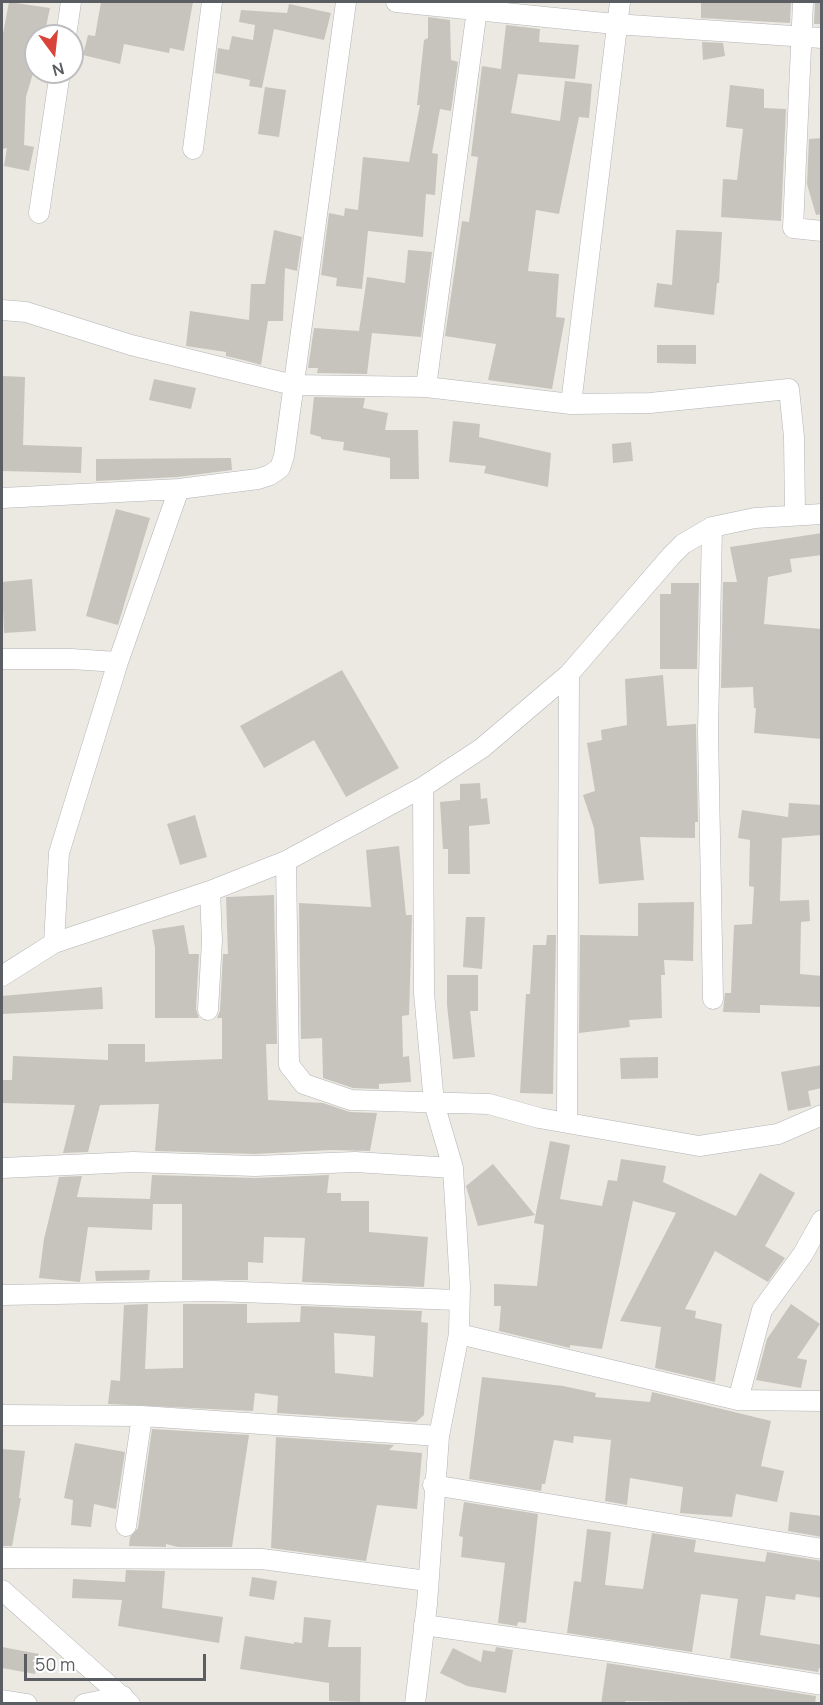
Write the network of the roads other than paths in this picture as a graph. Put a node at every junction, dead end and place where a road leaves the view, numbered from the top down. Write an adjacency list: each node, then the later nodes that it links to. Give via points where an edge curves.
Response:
1 (71, 2): 8 (street)
2 (212, 2): 12 (street)
3 (346, 2): 16 (street)
4 (396, 2): 7 (street)
5 (620, 2): 9 (street)
6 (803, 2): 10 (street)
7 (477, 6): 9 (street); 17 (street)
8 (68, 24)
9 (615, 24): 10 (street); 18 (street)
10 (812, 38): 14 (street, via 793,228)
11 (58, 84): 13 (street)
12 (193, 149)
13 (39, 213)
14 (822, 231)
15 (2, 310): 16 (street, via 26,312 131,345)
16 (293, 386): 17 (street); 19 (street, via 280,468 258,479)
17 (426, 387): 18 (street)
18 (571, 404): 21 (street, via 650,403 789,389)
19 (179, 489): 20 (street); 25 (street)
20 (2, 498)
21 (795, 513): 22 (street); 23 (street)
22 (822, 514)
23 (712, 527): 26 (street, via 670,556); 32 (street, via 708,732)
24 (2, 659): 25 (street)
25 (118, 662): 30 (street, via 59,853)
26 (569, 674): 27 (street, via 482,748); 36 (street)
27 (423, 787): 28 (street); 34 (street, via 424,993)
28 (286, 861): 29 (street); 34 (street, via 289,1065 304,1084 351,1100)
29 (210, 891): 30 (street); 33 (street)
30 (54, 943): 31 (street)
31 (2, 976)
32 (713, 999)
33 (208, 1010)
34 (434, 1103): 36 (street, via 489,1104 539,1118); 38 (street)
35 (822, 1115): 36 (street, via 778,1134 699,1146)
36 (567, 1121)
37 (2, 1168): 38 (street, via 133,1162 255,1166 355,1162)
38 (453, 1168): 41 (street)
39 (822, 1220): 43 (street, via 803,1254 762,1310)
40 (2, 1295): 41 (street, via 214,1291)
41 (458, 1300): 42 (street)
42 (459, 1334): 43 (street); 47 (street)
43 (738, 1400): 44 (street)
44 (822, 1401)
45 (2, 1414): 46 (street)
46 (142, 1416): 47 (street); 49 (street)
47 (439, 1436): 48 (street)
48 (433, 1485): 50 (street); 52 (street)
49 (126, 1526)
50 (822, 1549)
51 (2, 1558): 52 (street, via 262,1558)
52 (427, 1581): 54 (street)
53 (2, 1590): 57 (street)
54 (424, 1625): 55 (street); 60 (street)
55 (822, 1685)
56 (2, 1700): 58 (street)
57 (126, 1700): 59 (street)
58 (27, 1704)
59 (84, 1704)
60 (415, 1704)

